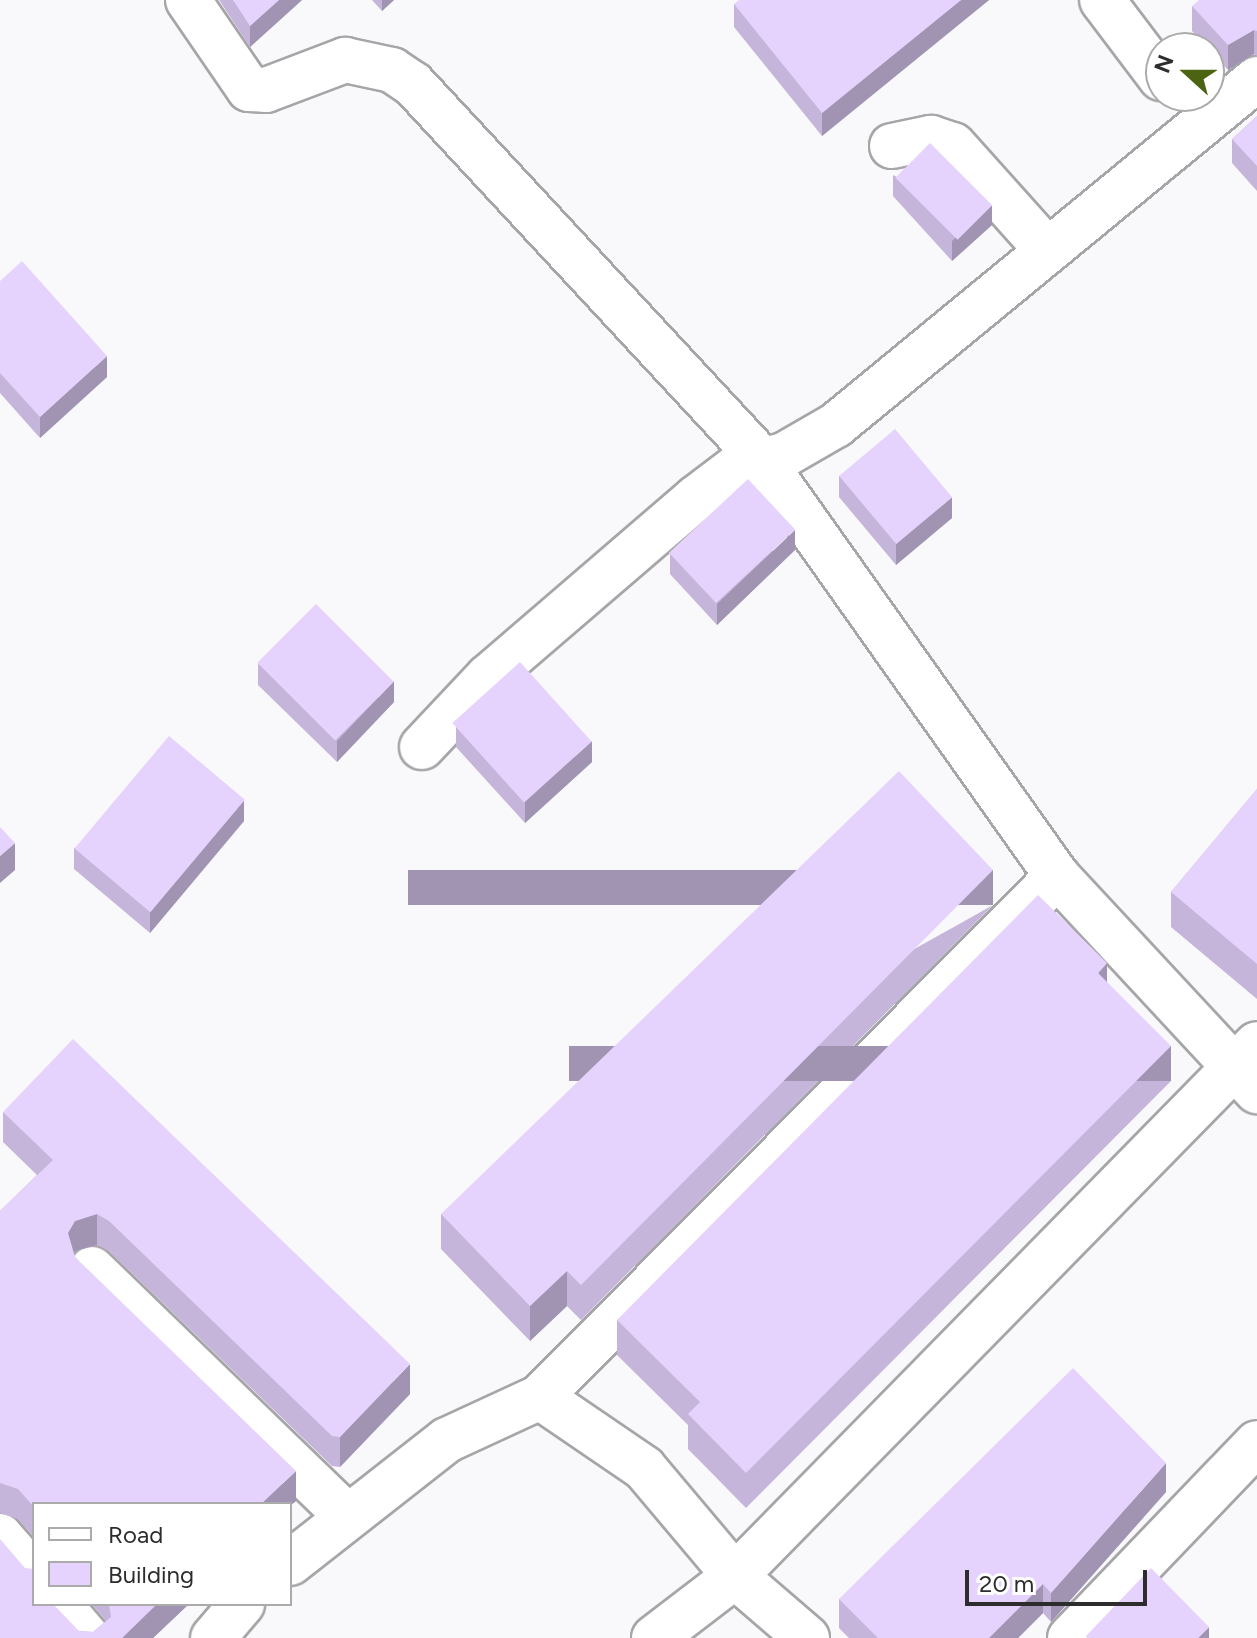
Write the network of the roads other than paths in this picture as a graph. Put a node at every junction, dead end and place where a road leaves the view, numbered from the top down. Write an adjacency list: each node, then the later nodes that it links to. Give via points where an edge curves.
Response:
1 (188, 0): 9 (street, via 249,89 266,90 345,60 392,70 413,84)
2 (1102, 0): 3 (street)
3 (1145, 57)
4 (1257, 79): 5 (street)
5 (1225, 94)
6 (1186, 112): 8 (street)
7 (892, 146): 8 (street, via 931,138 953,145)
8 (1048, 251): 9 (street, via 836,425)
9 (762, 460): 10 (street, via 738,466 684,508 488,677); 11 (street)
10 (422, 747)
11 (1057, 876): 12 (street); 14 (street)
12 (1250, 1067): 20 (street)
13 (92, 1269): 16 (street)
14 (540, 1397): 16 (street, via 447,1440); 20 (street, via 644,1468)
15 (1257, 1443): 27 (street)
16 (346, 1515): 18 (street)
17 (0, 1536): 19 (street)
18 (292, 1561)
19 (32, 1573)
20 (735, 1576): 25 (street); 26 (street)
21 (61, 1606): 23 (street)
22 (240, 1606): 24 (street)
23 (88, 1638)
24 (213, 1638)
25 (654, 1638)
26 (807, 1638)
27 (1070, 1638)

